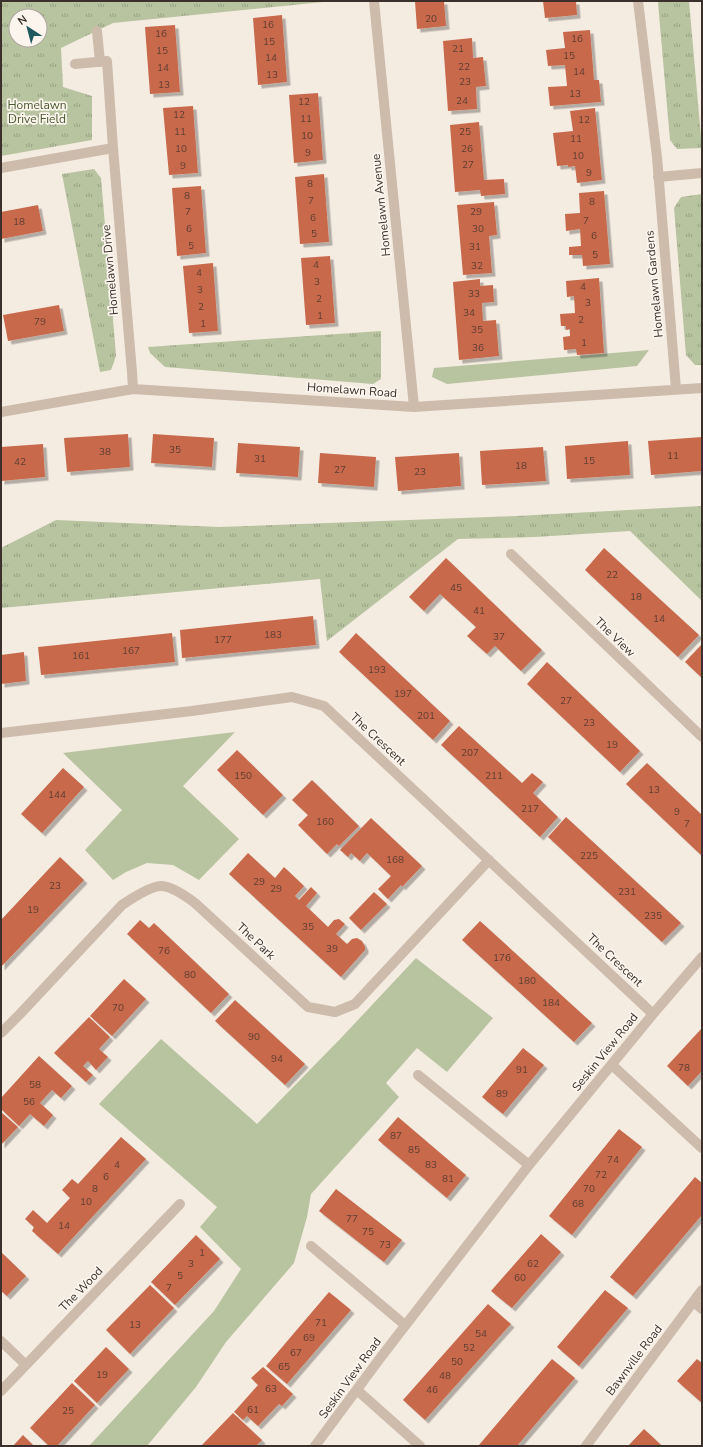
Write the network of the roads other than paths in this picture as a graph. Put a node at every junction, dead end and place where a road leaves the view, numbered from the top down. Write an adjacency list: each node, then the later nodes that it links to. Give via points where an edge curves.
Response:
1 (374, 1): 13 (street, Homelawn Avenue)
2 (638, 1): 9 (street, Homelawn Gardens)
3 (97, 31): 4 (street)
4 (100, 62): 5 (street); 6 (street, Homelawn Drive, via 107,61)
5 (75, 64)
6 (113, 148): 7 (street); 11 (street, Homelawn Drive)
7 (1, 168)
8 (702, 173): 9 (street)
9 (658, 177): 12 (street, Homelawn Gardens)
10 (702, 388): 12 (street, Homelawn Road)
11 (133, 389): 13 (street, Homelawn Road); 14 (street, Homelawn Road)
12 (676, 389): 13 (street, Homelawn Road)
13 (414, 407)
14 (1, 412)
15 (511, 554): 17 (street, The View)
16 (1, 733): 18 (street, The Crescent, via 192,712 292,697 324,706)
17 (702, 737)
18 (489, 860): 20 (street, The Crescent); 21 (street, The Park, via 355,1004 335,1012 308,1007 195,902 179,891 162,886 141,892 122,905)
19 (702, 956): 20 (street, Seskin View Road)
20 (653, 1014): 22 (street, Seskin View Road)
21 (1, 1032)
22 (612, 1065): 24 (street); 25 (street, Seskin View Road)
23 (418, 1075): 25 (street)
24 (702, 1148)
25 (529, 1166): 31 (street, Seskin View Road)
26 (180, 1204): 33 (street, The Wood)
27 (311, 1246): 31 (street)
28 (702, 1290): 29 (street, Bawnville Road)
29 (694, 1302): 30 (street); 38 (street, Bawnville Road)
30 (702, 1309)
31 (405, 1326): 34 (street, Seskin View Road)
32 (1, 1342): 33 (street)
33 (26, 1365): 35 (street, The Wood)
34 (357, 1390): 36 (street, Seskin View Road); 37 (street)
35 (1, 1391)
36 (315, 1446)
37 (420, 1446)
38 (586, 1446)

